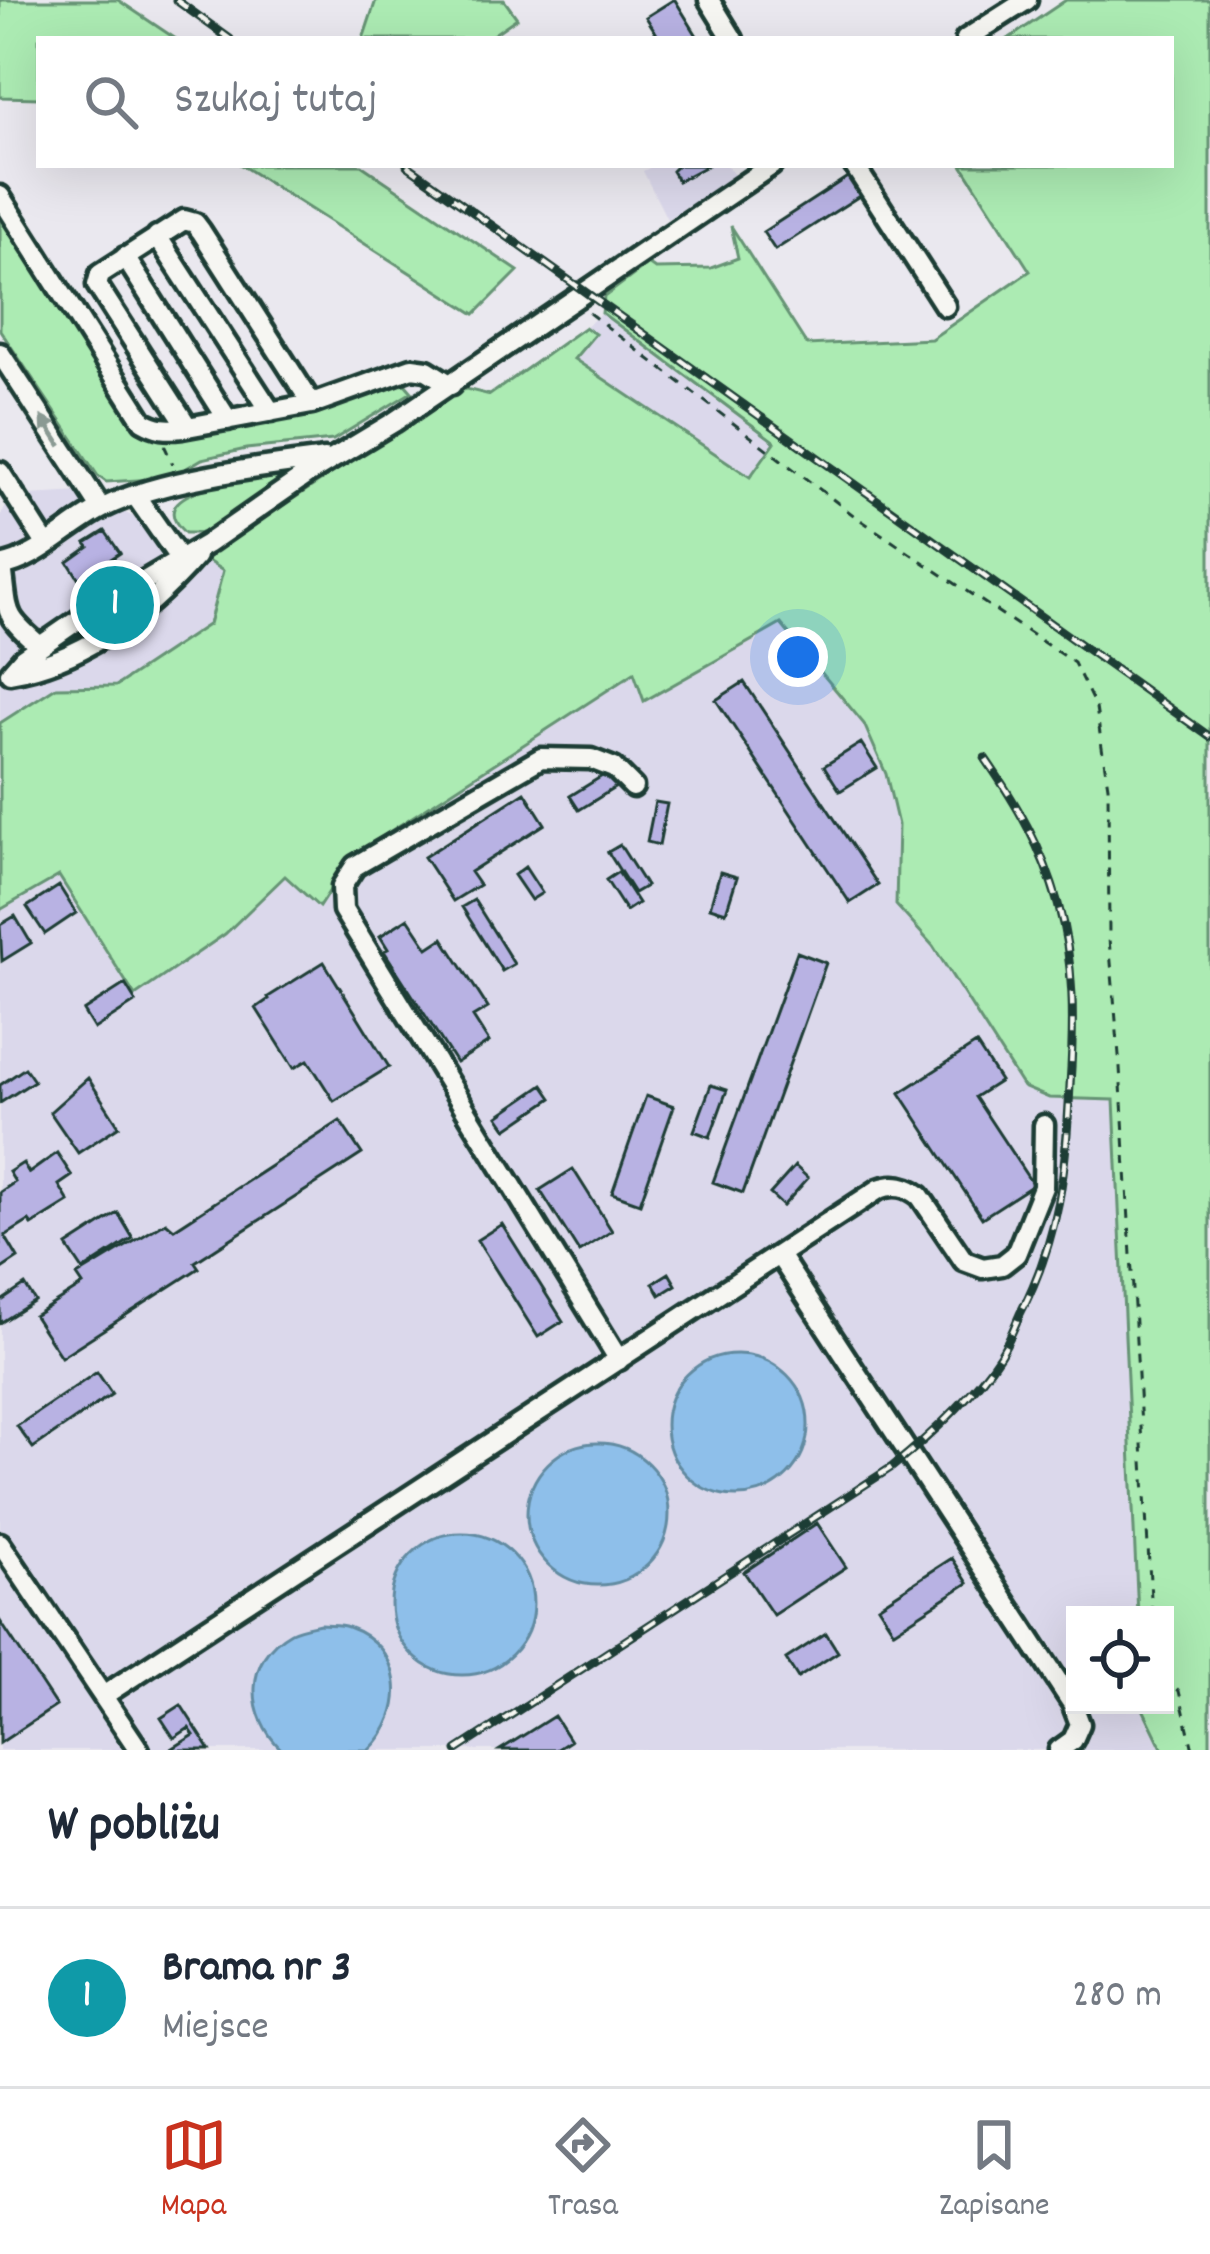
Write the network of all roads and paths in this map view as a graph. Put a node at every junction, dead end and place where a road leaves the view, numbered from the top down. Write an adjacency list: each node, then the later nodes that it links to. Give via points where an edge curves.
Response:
1 (709, 0): 3 (street)
2 (1027, 0): 4 (street)
3 (731, 36)
4 (972, 36)
5 (768, 168): 10 (street)
6 (856, 168): 11 (street)
7 (0, 196): 19 (street, via 143,421 165,430)
8 (157, 236): 9 (street); 16 (street, via 184,220 195,223); 17 (street)
9 (125, 257): 18 (street); 19 (street, via 97,285)
10 (573, 301): 14 (street); 34 (path, via 856,517 1074,663 1096,708 1108,787 1109,939)
11 (945, 306)
12 (0, 353): 23 (street, one-way to 12)
13 (400, 370): 14 (street, via 427,370); 15 (street); 16 (street)
14 (451, 385): 15 (street)
15 (431, 398): 20 (street)
16 (312, 404): 17 (street)
17 (271, 412): 18 (street)
18 (228, 420): 19 (street)
19 (188, 427)
20 (336, 458): 22 (street); 25 (street)
21 (0, 472): 24 (street)
22 (135, 495): 23 (street); 25 (street)
23 (101, 508): 24 (street)
24 (46, 544): 26 (street)
25 (182, 564): 27 (street); 28 (street, via 138,614 98,641)
26 (1, 566): 27 (street, via 7,611)
27 (40, 646): 28 (street)
28 (5, 676)
29 (633, 787): 32 (street, via 592,759 541,758 355,866 342,886 343,910)
30 (1044, 1125): 31 (street, via 1043,1187 1016,1254 1002,1265 964,1262 920,1196 898,1186 879,1190)
31 (779, 1256): 32 (street); 38 (street, via 1072,1703 1078,1733)
32 (619, 1360): 36 (street)
33 (0, 1543): 36 (street)
34 (1151, 1606)
35 (1174, 1685): 39 (path)
36 (104, 1696): 37 (street)
37 (139, 1750)
38 (1059, 1750)
39 (1193, 1750)

